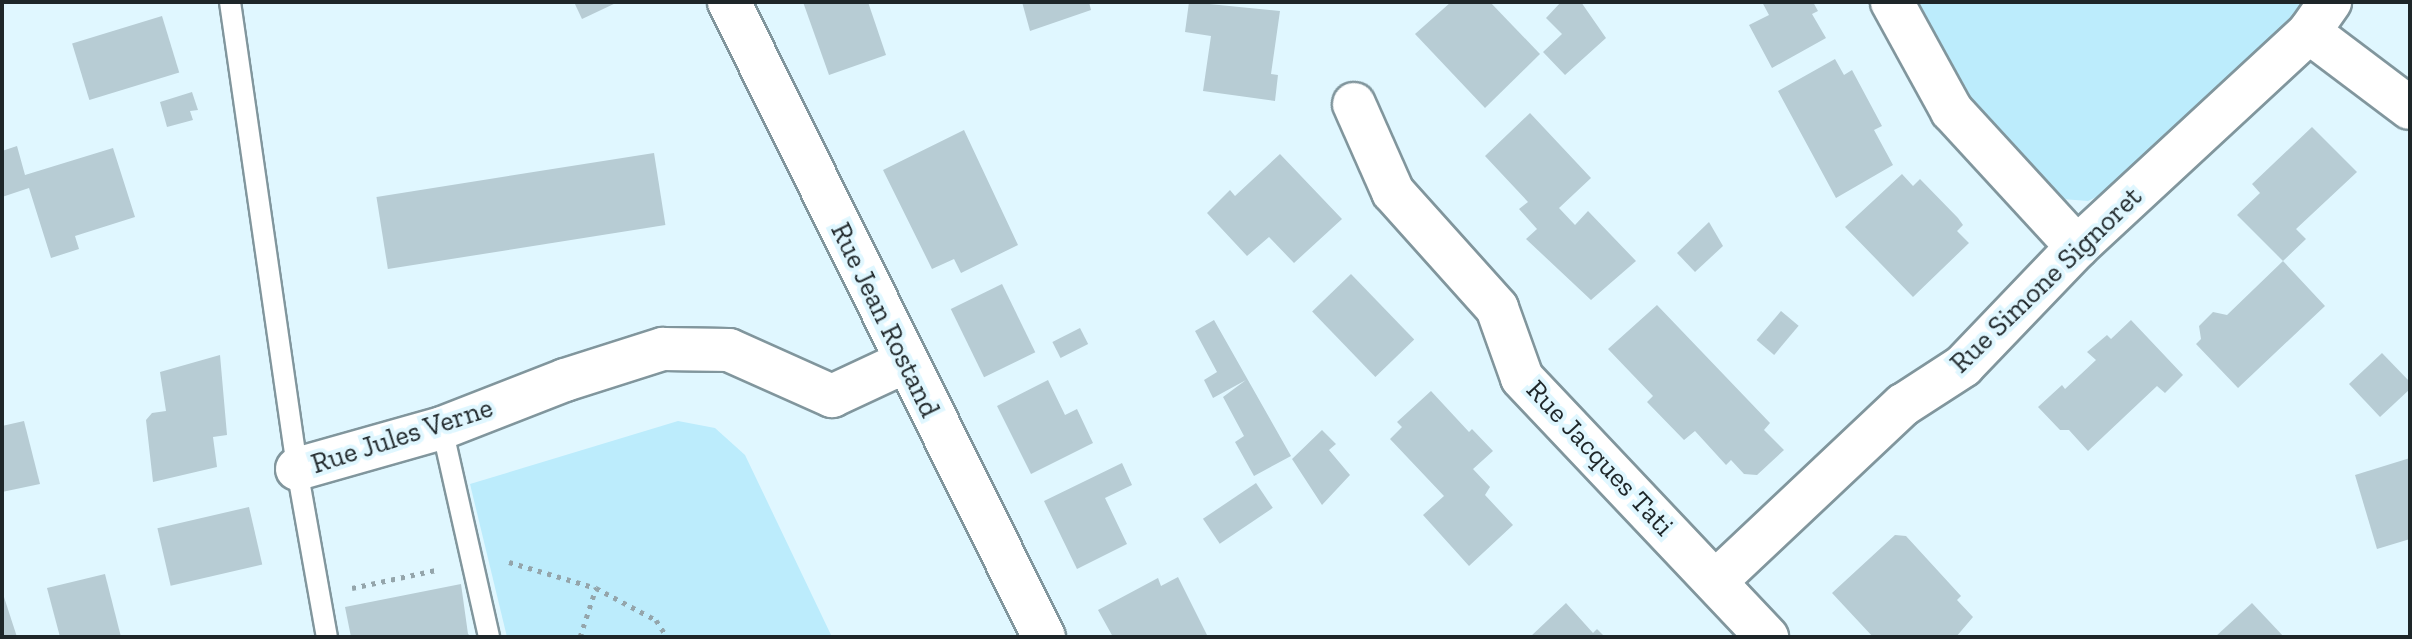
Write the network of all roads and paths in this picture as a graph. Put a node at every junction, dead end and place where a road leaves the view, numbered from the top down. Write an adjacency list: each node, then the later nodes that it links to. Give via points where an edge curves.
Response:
1 (230, 2): 10 (lane, Rue Jules Verne)
2 (729, 2): 8 (street, Rue Jean Rostand)
3 (1892, 2): 7 (street, via 1952,111)
4 (2320, 17): 6 (street); 7 (street, Rue Simone Signoret)
5 (1354, 104): 11 (street, Rue Jacques Tati, via 1393,192 1497,308 1522,378)
6 (2410, 108)
7 (2077, 247): 11 (street, Rue Simone Signoret, via 1963,366 1903,405)
8 (905, 362): 9 (street, Rue Jules Verne, via 832,396 729,350 663,349); 16 (street, Rue Jean Rostand)
9 (442, 428): 10 (street, Rue Jules Verne); 13 (lane)
10 (297, 469): 12 (lane)
11 (1716, 581): 17 (street, Rue Jacques Tati)
12 (327, 637)
13 (489, 637)
14 (580, 637): 15 (path, via 596,588 656,620)
15 (667, 637)
16 (1044, 637)
17 (1767, 637)

